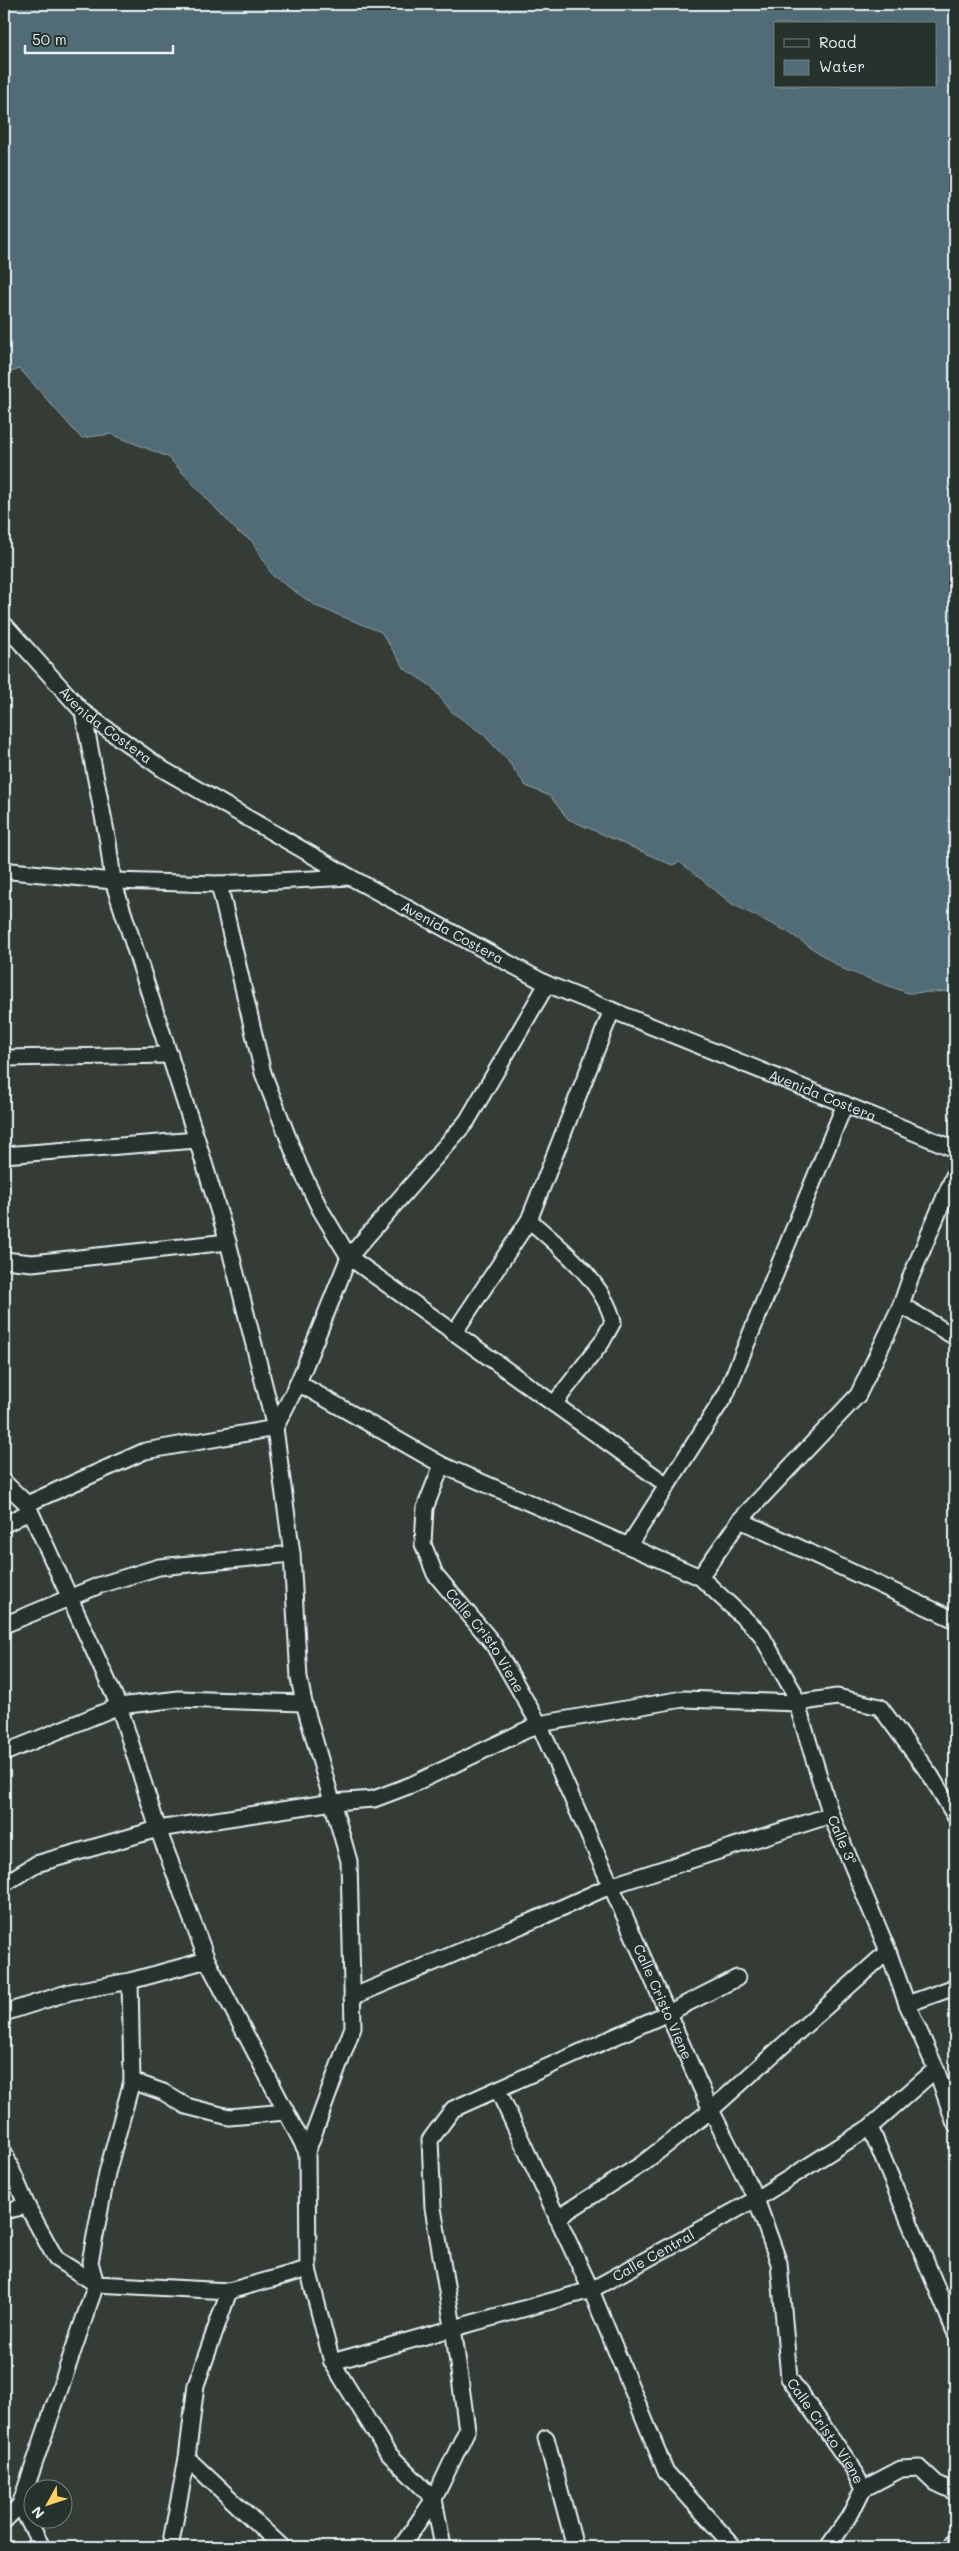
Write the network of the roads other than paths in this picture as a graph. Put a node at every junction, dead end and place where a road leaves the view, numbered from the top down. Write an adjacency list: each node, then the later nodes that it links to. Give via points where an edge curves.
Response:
1 (4, 624): 2 (street, Avenida Costera)
2 (83, 712): 4 (street, Avenida Costera, via 164,770); 5 (street)
3 (4, 868): 5 (street)
4 (350, 877): 6 (street); 7 (street, Avenida Costera)
5 (113, 881): 6 (street); 9 (street)
6 (218, 884): 18 (street, via 263,1073 299,1166)
7 (547, 984): 8 (street, Avenida Costera); 18 (street, via 467,1121)
8 (612, 1010): 11 (street, Avenida Costera); 16 (street)
9 (170, 1055): 10 (street); 12 (street)
10 (4, 1058)
11 (845, 1104): 13 (street, Avenida Costera); 28 (street, via 726,1394)
12 (197, 1140): 14 (street); 17 (street)
13 (955, 1149)
14 (4, 1155)
15 (955, 1174): 20 (street)
16 (528, 1220): 21 (street); 24 (street, via 557,1243 603,1296 613,1322 602,1342)
17 (228, 1242): 19 (street, via 32,1263); 25 (street)
18 (349, 1257): 21 (street); 23 (street)
19 (4, 1260)
20 (901, 1305): 22 (street); 30 (street, via 858,1395)
21 (454, 1333): 24 (street)
22 (955, 1337)
23 (298, 1383): 25 (street); 26 (street, Calle 3ª)
24 (554, 1404): 28 (street)
25 (275, 1428): 29 (street, via 145,1451); 33 (street)
26 (442, 1465): 32 (street, Calle 3ª); 41 (street, Calle Cristo Viene, via 425,1508 423,1544 435,1574 492,1642)
27 (4, 1482): 29 (street)
28 (667, 1485): 32 (street)
29 (28, 1508): 31 (street); 35 (street)
30 (740, 1520): 34 (street); 36 (street)
31 (4, 1525)
32 (629, 1545): 34 (street, Calle 3ª)
33 (292, 1554): 35 (street, via 159,1567); 38 (street, via 299,1678)
34 (700, 1577): 39 (street, Calle 3ª, via 760,1633)
35 (69, 1598): 37 (street); 40 (street)
36 (955, 1620)
37 (4, 1625)
38 (304, 1703): 40 (street, via 179,1699); 43 (street)
39 (797, 1703): 41 (street, via 683,1699); 44 (street, Calle 3ª); 45 (street, via 837,1697 880,1707 931,1776)
40 (119, 1706): 42 (street); 46 (street)
41 (539, 1724): 43 (street, via 412,1785 374,1799); 48 (street, Calle Cristo Viene)
42 (4, 1753)
43 (333, 1802): 46 (street); 54 (street, via 349,1861)
44 (831, 1815): 48 (street); 49 (street, Calle 3ª)
45 (955, 1816)
46 (158, 1830): 47 (street, via 36,1864); 50 (street)
47 (4, 1884)
48 (610, 1886): 54 (street); 57 (street, Calle Cristo Viene)
49 (888, 1950): 55 (street, Calle 3ª); 61 (street)
50 (207, 1960): 52 (street); 62 (street)
51 (737, 1978): 57 (street)
52 (130, 1981): 56 (street, via 70,1992); 59 (street)
53 (955, 1987): 55 (street)
54 (352, 1997): 66 (street, via 353,2027)
55 (907, 2004): 58 (street, Calle 3ª)
56 (4, 2013)
57 (668, 2013): 60 (street); 61 (street, Calle Cristo Viene)
58 (936, 2069): 63 (street, Calle 3ª); 64 (street, Calle Central)
59 (132, 2081): 62 (street, via 163,2092 186,2106 229,2117); 72 (street, via 107,2173 90,2262)
60 (498, 2090): 70 (street); 75 (street, via 453,2109 430,2140 433,2208)
61 (711, 2110): 67 (street, Calle Cristo Viene); 70 (street, via 642,2164)
62 (286, 2112): 66 (street)
63 (955, 2124)
64 (870, 2127): 67 (street, Calle Central); 76 (street)
65 (4, 2152): 68 (street)
66 (308, 2152): 71 (street)
67 (756, 2199): 73 (street, Calle Central); 80 (street, Calle Cristo Viene, via 779,2263 789,2378 852,2467)
68 (27, 2206): 69 (street); 72 (street, via 56,2259)
69 (4, 2211)
70 (557, 2218): 73 (street)
71 (308, 2270): 74 (street); 77 (street)
72 (96, 2284): 74 (street); 83 (street)
73 (591, 2290): 75 (street, Calle Central); 92 (street, via 666,2472)
74 (229, 2291): 79 (street, via 196,2385)
75 (453, 2327): 77 (street, Calle Central); 82 (street, via 467,2430)
76 (955, 2332)
77 (332, 2362): 82 (street, via 387,2452)
78 (546, 2438): 91 (street)
79 (187, 2458): 87 (street); 88 (street)
80 (863, 2489): 81 (street, via 901,2469 920,2468 936,2483); 93 (street, Calle Cristo Viene)
81 (955, 2492)
82 (434, 2499): 89 (street); 90 (street)
83 (20, 2505): 84 (street); 86 (street)
84 (4, 2521)
85 (955, 2540): 94 (street)
86 (42, 2547)
87 (170, 2547)
88 (282, 2547)
89 (401, 2547)
90 (443, 2547)
91 (575, 2547)
92 (734, 2547)
93 (828, 2547)
94 (951, 2547)

